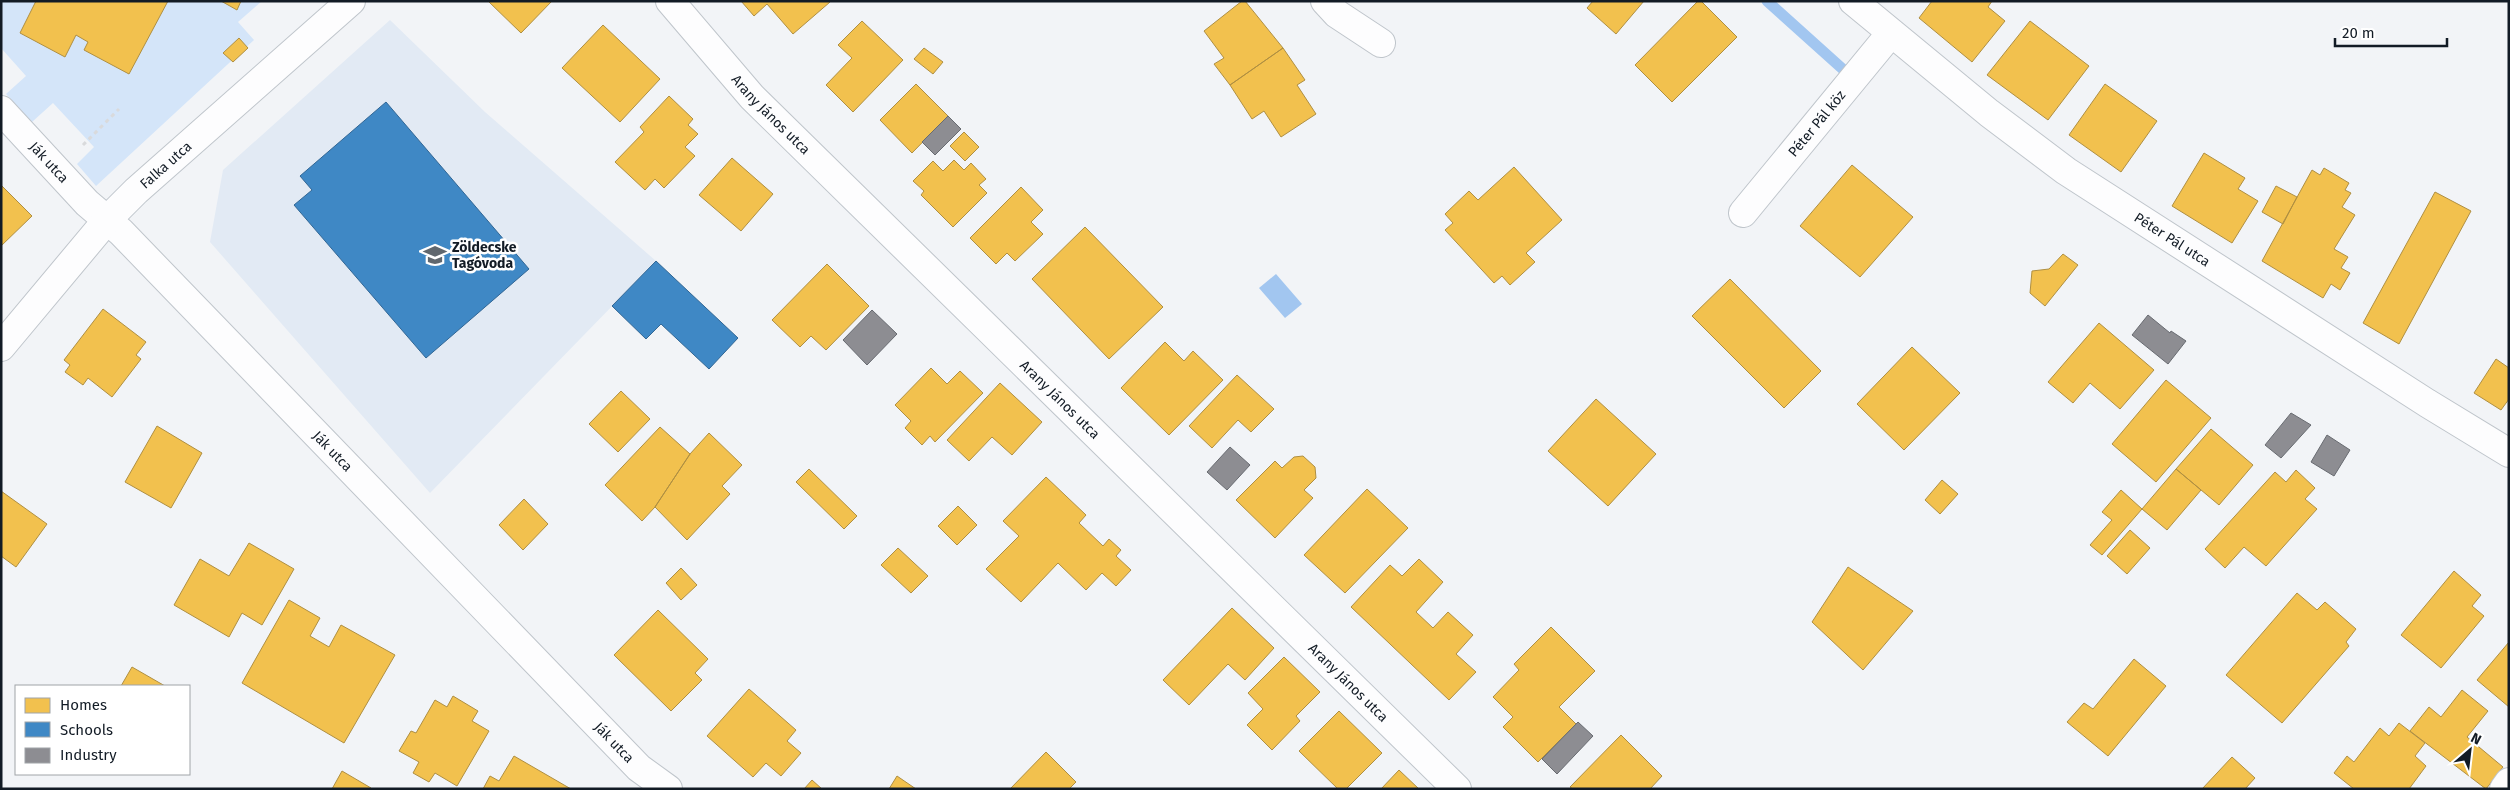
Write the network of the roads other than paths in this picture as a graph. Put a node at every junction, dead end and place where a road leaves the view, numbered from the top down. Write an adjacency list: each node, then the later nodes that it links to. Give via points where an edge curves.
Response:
1 (351, 1): 9 (street, Falka utca)
2 (670, 1): 14 (street, Arany János utca, via 752,97)
3 (1325, 1): 6 (street, via 1337,14)
4 (1853, 1): 5 (street, Péter Pál utca)
5 (1891, 33): 8 (street, Péter Pál köz); 11 (street, Péter Pál utca, via 2066,171)
6 (1381, 43)
7 (1, 110): 9 (street, Ják utca, via 87,203)
8 (1743, 213)
9 (107, 220): 10 (street, Falka utca); 13 (street, Ják utca, via 639,768)
10 (1, 347)
11 (2509, 453)
12 (2509, 782): 15 (street)
13 (668, 789)
14 (1457, 789)
15 (2504, 789)

